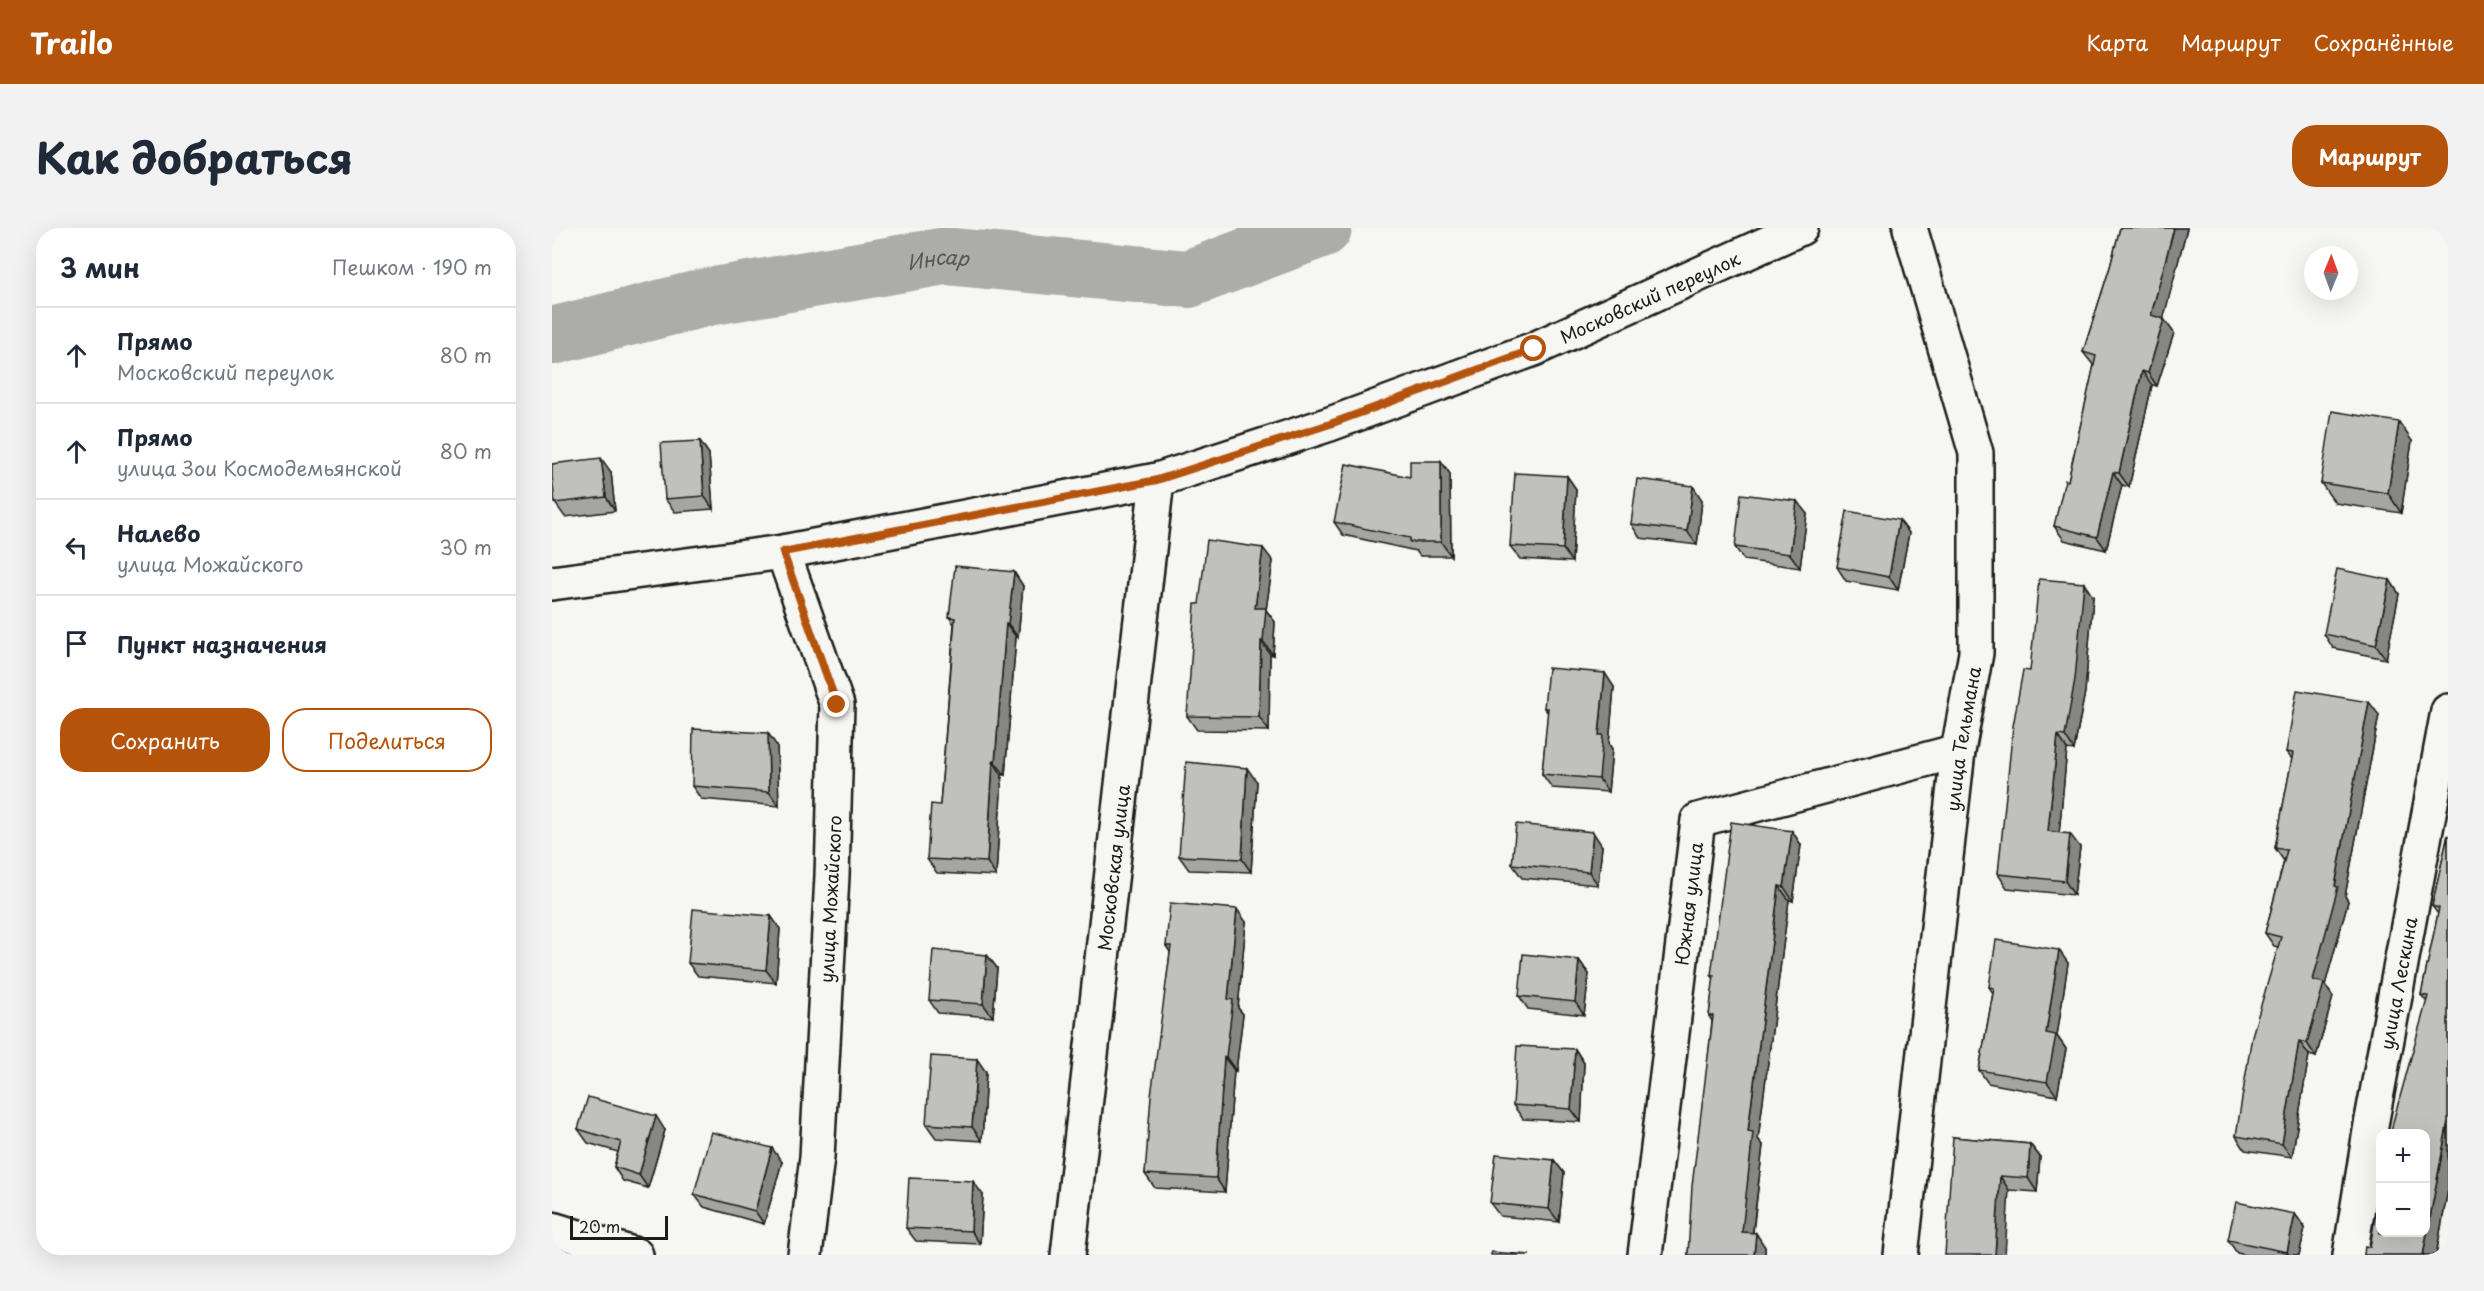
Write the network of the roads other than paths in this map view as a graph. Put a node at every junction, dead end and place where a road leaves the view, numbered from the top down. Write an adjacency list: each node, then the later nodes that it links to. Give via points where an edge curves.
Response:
1 (1801, 228): 3 (street, Московский переулок, via 1534,349 1330,424)
2 (1910, 228): 7 (street, улица Тельмана, via 1976,453 1976,653)
3 (1157, 480): 4 (street, Московский переулок); 11 (street, Московская улица)
4 (783, 552): 5 (street, Московский переулок); 10 (street, улица Можайского, via 837,705 817,1157)
5 (552, 583)
6 (2448, 711): 14 (street, улица Лескина)
7 (1958, 751): 12 (street, Южная улица, via 1698,820); 13 (street, улица Тельмана)
8 (552, 1229): 9 (street)
9 (636, 1255)
10 (806, 1255)
11 (1068, 1255)
12 (1645, 1255)
13 (1902, 1255)
14 (2350, 1255)

